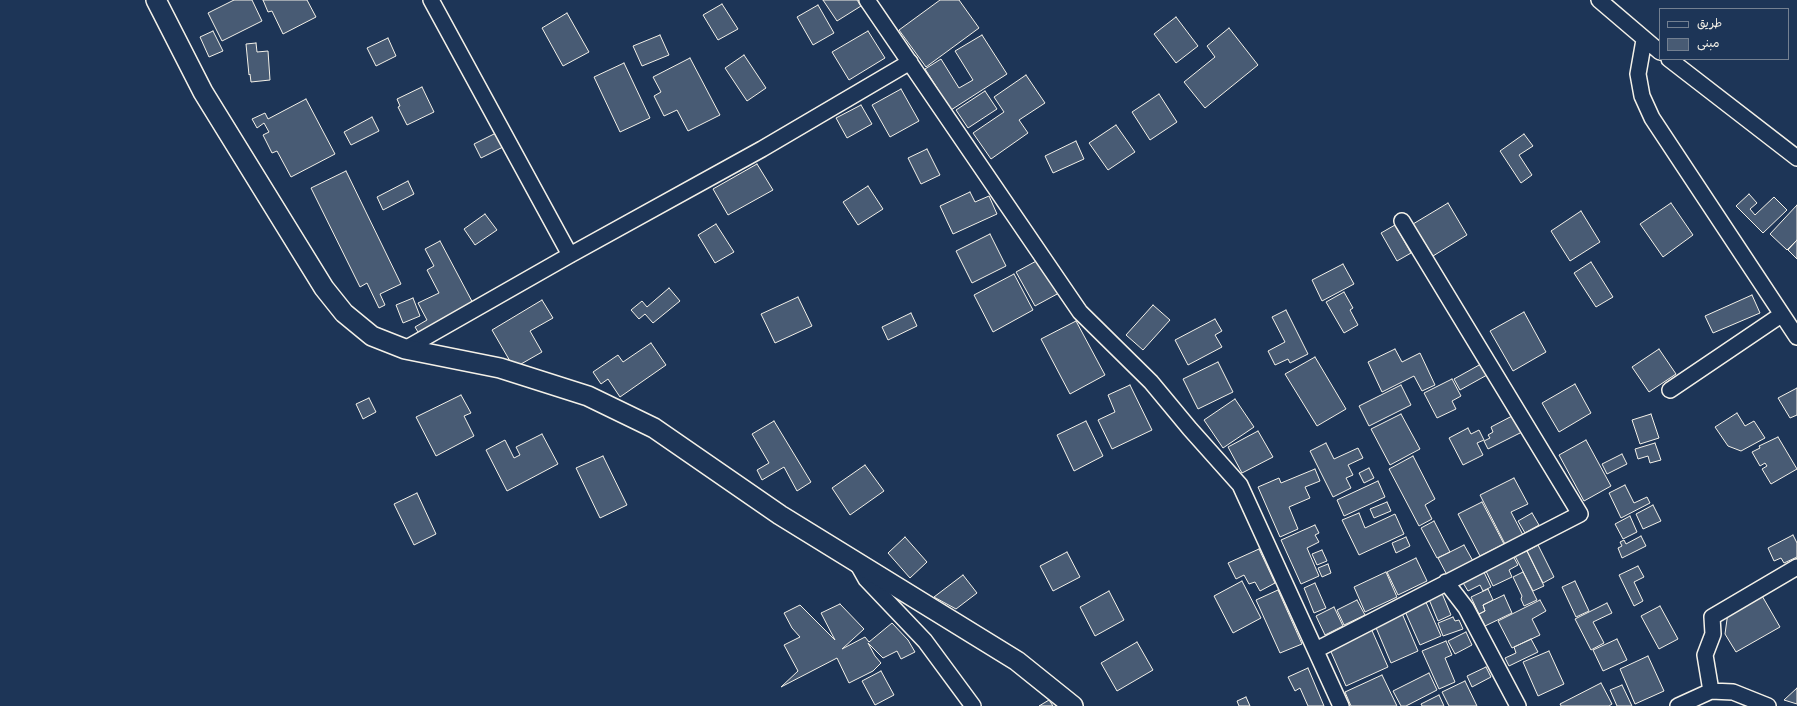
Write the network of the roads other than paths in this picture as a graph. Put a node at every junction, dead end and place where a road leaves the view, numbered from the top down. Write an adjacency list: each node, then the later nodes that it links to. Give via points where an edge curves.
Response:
1 (156, 0): 14 (street, via 203,92 324,288 344,313 372,336)
2 (431, 0): 11 (street)
3 (868, 0): 8 (street)
4 (1599, 0): 5 (street)
5 (1644, 40): 6 (street); 12 (street, via 1638,74 1642,96 1652,118)
6 (1659, 51)
7 (1670, 60): 9 (street)
8 (910, 62): 11 (street, via 762,149); 19 (street, via 1080,312 1151,382 1240,485)
9 (1797, 158)
10 (1402, 221): 18 (street, via 1580,514)
11 (570, 255): 14 (street)
12 (1781, 315): 13 (street); 15 (street)
13 (1797, 337)
14 (405, 349): 16 (street, via 500,368 588,396 654,428 780,515)
15 (1670, 390)
16 (856, 562): 21 (street, via 866,579 925,641); 22 (street, via 1017,662)
17 (1797, 567): 20 (street, via 1712,617 1713,634 1706,655)
18 (1446, 582): 19 (street); 24 (street, via 1466,608)
19 (1316, 650): 23 (street)
20 (1711, 691): 25 (street); 26 (street, via 1732,692)
21 (973, 706)
22 (1074, 706)
23 (1341, 706)
24 (1518, 706)
25 (1678, 706)
26 (1768, 706)

